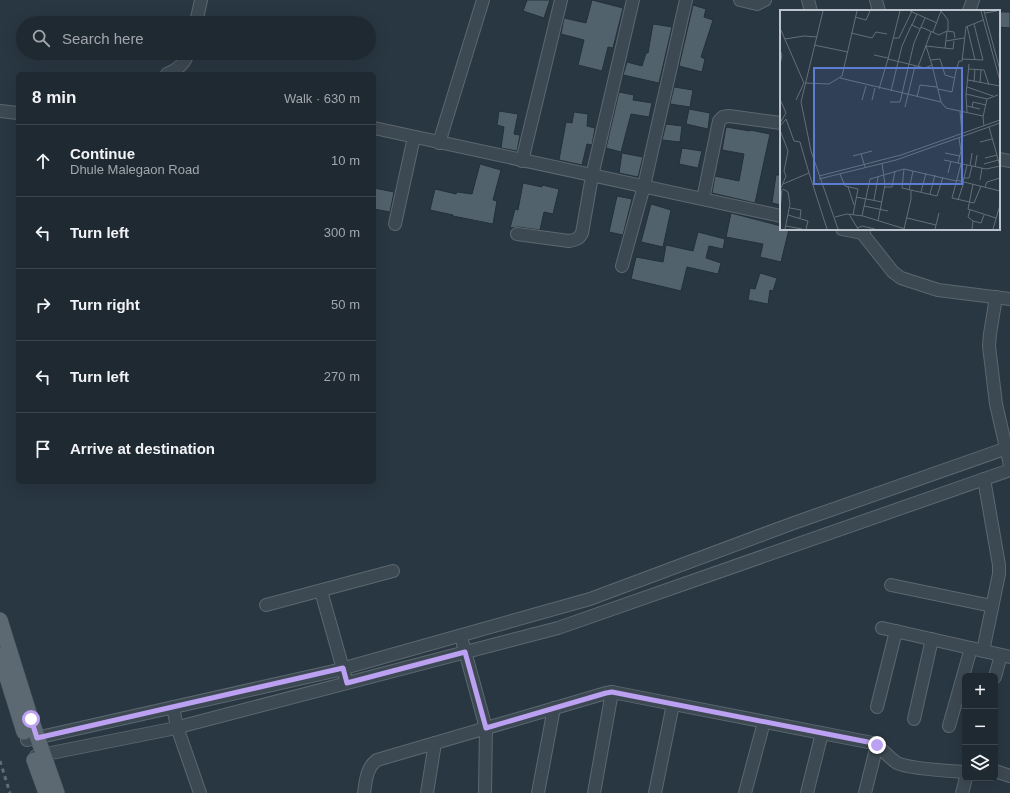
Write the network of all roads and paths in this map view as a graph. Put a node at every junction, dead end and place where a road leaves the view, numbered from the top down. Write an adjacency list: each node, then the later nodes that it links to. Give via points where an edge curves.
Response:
1 (201, 0): 14 (street)
2 (483, 0): 22 (street)
3 (561, 0): 24 (street)
4 (633, 0): 26 (street)
5 (686, 0): 27 (street)
6 (740, 0): 7 (street, via 757,4)
7 (765, 0)
8 (808, 0): 11 (street)
9 (876, 0): 12 (street)
10 (973, 0): 13 (street)
11 (811, 10)
12 (879, 10)
13 (969, 10)
14 (198, 16)
15 (186, 60): 16 (street)
16 (177, 72)
17 (0, 111): 18 (street)
18 (16, 113)
19 (780, 123): 28 (street, via 723,117 719,121)
20 (376, 128): 21 (street)
21 (414, 137): 22 (street); 30 (street)
22 (439, 143): 24 (street)
23 (1000, 159): 25 (street)
24 (522, 161): 26 (street)
25 (1010, 161)
26 (592, 176): 27 (street); 33 (street, via 580,238 569,241)
27 (644, 186): 28 (street); 34 (street)
28 (703, 199): 29 (street)
29 (780, 216)
30 (395, 224)
31 (852, 230): 32 (street)
32 (862, 231): 35 (street, via 896,276 934,289)
33 (517, 234)
34 (622, 266)
35 (996, 298): 36 (street); 37 (street, via 989,346 996,404)
36 (1010, 299)
37 (1008, 448): 38 (street); 42 (street, via 791,524)
38 (1010, 465)
39 (1010, 470): 40 (street)
40 (984, 479): 44 (street); 47 (street, via 999,566)
41 (393, 571): 45 (street)
42 (664, 572): 44 (street); 51 (street, via 590,599)
43 (891, 585): 47 (street)
44 (671, 588): 55 (street, via 558,628)
45 (321, 591): 46 (street); 58 (street)
46 (266, 605)
47 (992, 606): 54 (street)
48 (0, 620): 72 (main road)
49 (882, 628): 50 (street)
50 (896, 632): 52 (street); 64 (street)
51 (460, 636): 55 (street); 58 (street)
52 (932, 639): 53 (street); 66 (street)
53 (971, 648): 54 (street); 68 (street)
54 (983, 651): 57 (street)
55 (465, 652): 60 (street); 70 (street)
56 (0, 655): 72 (main road, via 12,694)
57 (1006, 656): 59 (street)
58 (343, 668): 60 (street); 63 (street)
59 (997, 673)
60 (347, 683): 69 (street)
61 (612, 692): 62 (street); 65 (street); 87 (street)
62 (674, 704): 67 (street); 88 (street)
63 (172, 707): 69 (street); 72 (street)
64 (877, 707)
65 (554, 708): 70 (street); 86 (street)
66 (914, 719)
67 (764, 722): 71 (street); 89 (street)
68 (949, 726)
69 (177, 727): 75 (street); 82 (street)
70 (486, 728): 73 (street); 85 (street)
71 (822, 733): 74 (street); 90 (street)
72 (32, 739): 75 (main road)
73 (435, 743): 83 (street, via 377,760 369,769); 84 (street)
74 (877, 745): 76 (street, via 905,766); 91 (street)
75 (38, 756): 80 (main road); 81 (main road)
76 (962, 772)
77 (998, 772): 78 (street)
78 (1010, 776)
79 (965, 781): 92 (street)
80 (46, 793)
81 (57, 793)
82 (200, 793)
83 (364, 793)
84 (427, 793)
85 (485, 793)
86 (538, 793)
87 (594, 793)
88 (655, 793)
89 (745, 793)
90 (807, 793)
91 (865, 793)
92 (962, 793)

